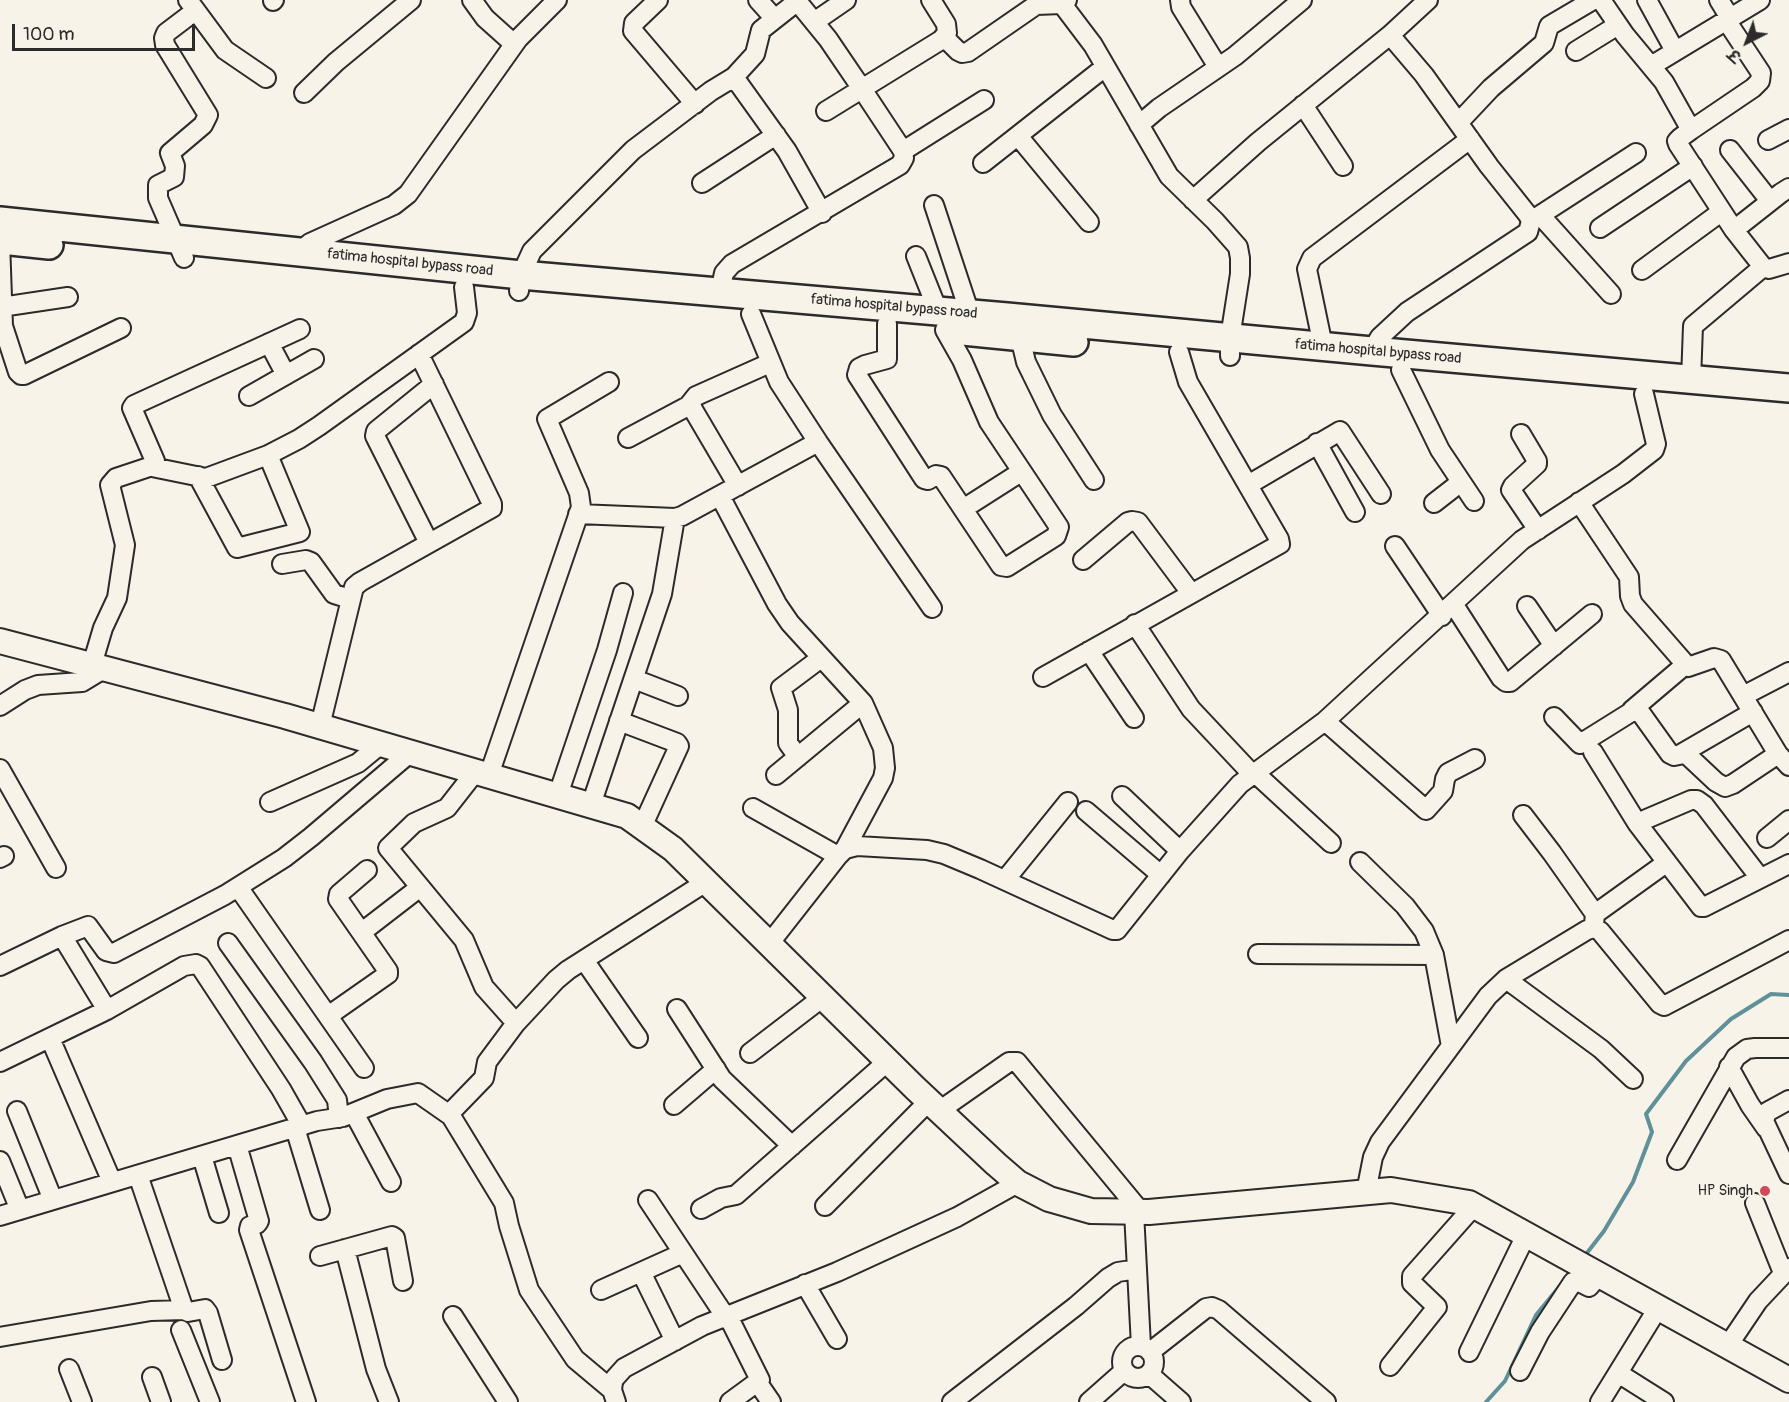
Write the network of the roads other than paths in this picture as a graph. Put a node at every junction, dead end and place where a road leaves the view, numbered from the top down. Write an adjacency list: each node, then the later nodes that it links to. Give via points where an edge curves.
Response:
1 (411, 0): 34 (street)
2 (472, 0): 25 (street, via 485,18)
3 (556, 0): 25 (street)
4 (658, 0): 36 (street, via 634,23 633,31)
5 (758, 0): 19 (street)
6 (846, 0): 21 (street)
7 (931, 0): 24 (street, via 946,24)
8 (1180, 0): 30 (street)
9 (1302, 0): 30 (street)
10 (1593, 0): 39 (street, via 1549,26 1544,43 1491,88)
11 (1601, 0): 22 (street)
12 (1647, 0): 27 (street)
13 (1719, 0): 20 (street)
14 (1760, 0): 20 (street)
15 (798, 1): 19 (street); 21 (street)
16 (1065, 2): 24 (street, via 1036,5 968,52 958,51); 29 (street)
17 (1419, 3): 23 (street)
18 (191, 5): 32 (street, via 225,50); 66 (street, via 164,38 208,115 203,125 170,153 174,177 158,185 158,198)
19 (775, 19): 31 (street, via 761,30 755,54)
20 (1728, 19): 27 (street); 42 (street, via 1761,73 1760,81)
21 (814, 22): 33 (street)
22 (1618, 25): 26 (street); 28 (street)
23 (1390, 35): 37 (street); 39 (street)
24 (944, 37): 33 (street)
25 (514, 44): 67 (street, via 408,194 394,205 310,243)
26 (1575, 51)
27 (1675, 51): 28 (street)
28 (1651, 66): 42 (street)
29 (1105, 67): 40 (street); 44 (street)
30 (1218, 67): 40 (street)
31 (734, 77): 36 (street); 43 (street)
32 (266, 78)
33 (862, 88): 38 (street); 48 (street)
34 (304, 93)
35 (984, 100): 48 (street)
36 (695, 104): 72 (street, via 633,150 532,251)
37 (1303, 105): 51 (street); 55 (street)
38 (826, 111)
39 (1459, 122): 45 (street)
40 (1139, 125): 55 (street, via 1169,177)
41 (1789, 129): 46 (street)
42 (1692, 130): 52 (street, via 1677,141)
43 (776, 135): 53 (street); 59 (street)
44 (1018, 136): 50 (street); 62 (street)
45 (1470, 139): 60 (street, via 1528,215); 88 (street, via 1308,263 1306,269)
46 (1768, 140)
47 (1730, 150): 56 (street)
48 (903, 151): 59 (street, via 900,165)
49 (1636, 153): 60 (street)
50 (983, 163)
51 (1343, 165)
52 (1693, 166): 58 (street); 63 (street)
53 (702, 183)
54 (1789, 188): 56 (street)
55 (1193, 200): 89 (street, via 1238,247 1240,274)
56 (1770, 201): 64 (street)
57 (934, 205): 80 (street)
58 (1721, 212): 64 (street); 71 (street)
59 (822, 213): 74 (street, via 732,264 724,273)
60 (1536, 219): 75 (street); 90 (street, via 1528,232 1407,312 1380,337)
61 (0, 221): 66 (highway, fatima hospital bypass road)
62 (1089, 222)
63 (1600, 228)
64 (1734, 231): 70 (street)
65 (0, 240): 66 (highway, fatima hospital bypass road); 78 (street)
66 (180, 249): 67 (highway, fatima hospital bypass road); 73 (highway, fatima hospital bypass road)
67 (299, 252): 72 (highway, fatima hospital bypass road)
68 (916, 256): 81 (street)
69 (1788, 266): 70 (street)
70 (1763, 267): 97 (street, via 1692,326)
71 (1642, 270)
72 (520, 283): 73 (highway, fatima hospital bypass road); 77 (highway, fatima hospital bypass road)
73 (464, 286): 92 (street, via 464,322)
74 (720, 292): 77 (highway, fatima hospital bypass road); 81 (highway, fatima hospital bypass road)
75 (1611, 294)
76 (68, 297): 78 (street)
77 (681, 298): 79 (highway, fatima hospital bypass road)
78 (1, 302): 83 (street)
79 (751, 314): 82 (highway, fatima hospital bypass road); 94 (street)
80 (970, 314): 81 (highway, fatima hospital bypass road); 89 (highway, fatima hospital bypass road)
81 (941, 320): 82 (highway, fatima hospital bypass road); 86 (highway, fatima hospital bypass road); 112 (street, via 989,422)
82 (887, 324): 123 (street, via 887,359 865,364 857,375 924,479 941,476)
83 (1, 326): 84 (street, via 18,372 24,375)
84 (121, 328)
85 (300, 329): 87 (street)
86 (1020, 337): 91 (highway, fatima hospital bypass road); 114 (street, via 1026,362 1052,415)
87 (269, 343): 96 (street); 111 (street, via 134,405 132,411 155,462)
88 (1323, 346): 89 (highway, fatima hospital bypass road); 90 (highway, fatima hospital bypass road)
89 (1230, 347): 91 (highway, fatima hospital bypass road); 95 (highway, fatima hospital bypass road)
90 (1372, 351): 98 (highway, fatima hospital bypass road)
91 (1179, 352): 116 (street, via 1188,382)
92 (419, 354): 100 (street); 110 (street, via 319,426)
93 (314, 359): 96 (street)
94 (770, 363): 104 (street, via 696,396); 108 (street)
95 (1401, 370): 98 (highway, fatima hospital bypass road); 115 (street, via 1440,450)
96 (286, 375): 103 (street)
97 (1692, 380): 98 (highway, fatima hospital bypass road); 101 (highway, fatima hospital bypass road)
98 (1603, 381): 102 (highway, fatima hospital bypass road)
99 (609, 382): 125 (street, via 547,418 579,493)
100 (434, 384): 128 (street, via 375,431); 128 (street, via 492,508)
101 (1789, 388)
102 (1644, 394): 105 (highway, fatima hospital bypass road); 121 (street, via 1656,447)
103 (249, 396)
104 (688, 406): 107 (street); 117 (street, via 694,409)
105 (1789, 406)
106 (1521, 434): 127 (street, via 1537,464 1511,490)
107 (628, 438)
108 (818, 442): 117 (street); 136 (street)
109 (1317, 443): 116 (street); 118 (street, via 1335,432 1342,433); 124 (street)
110 (268, 455): 113 (street, via 206,478); 113 (street, via 300,532 237,548)
111 (152, 467): 113 (street); 145 (street, via 116,478 110,485 125,545 117,598 103,628)
112 (1021, 472): 123 (street); 123 (street, via 1059,532 1007,567 1001,566)
113 (198, 476)
114 (1094, 480)
115 (1461, 482): 120 (street); 122 (street)
116 (1248, 485): 133 (street, via 1280,543)
117 (738, 486): 119 (street)
118 (1381, 494)
119 (720, 496): 126 (street); 143 (street, via 777,604)
120 (1474, 501)
121 (1579, 502): 127 (street); 144 (street, via 1629,577 1631,600)
122 (1434, 503)
123 (963, 508)
124 (1355, 512)
125 (578, 514): 126 (street); 168 (street)
126 (675, 518): 148 (street, via 665,586)
127 (1538, 530): 137 (street, via 1515,546)
128 (429, 543): 134 (street, via 360,582)
129 (1395, 546): 137 (street)
130 (1083, 560): 133 (street, via 1128,522 1138,522)
131 (282, 564): 134 (street, via 310,561 334,594)
132 (623, 593): 171 (street)
133 (1191, 593): 139 (street)
134 (350, 599): 159 (street)
135 (1527, 606): 141 (street)
136 (932, 608)
137 (1448, 610): 141 (street, via 1506,682); 158 (street)
138 (1592, 614): 141 (street)
139 (1135, 624): 142 (street); 169 (street, via 1191,709)
140 (0, 641): 145 (main road)
141 (1554, 646)
142 (1089, 651): 147 (street); 156 (street)
143 (821, 658): 151 (street); 164 (street, via 781,688 788,710 788,743)
144 (1685, 666): 150 (street, via 1718,658); 153 (street)
145 (98, 667): 152 (street, via 82,681 38,685); 159 (main road)
146 (1789, 672): 150 (street)
147 (1043, 676)
148 (634, 679): 149 (street); 157 (street)
149 (678, 696)
150 (1743, 696): 154 (street)
151 (863, 704): 164 (street); 185 (street, via 883,748 885,768)
152 (0, 706)
153 (1632, 710): 155 (street, via 1580,744); 163 (street, via 1640,712 1670,754)
154 (1753, 712): 163 (street); 165 (street)
155 (1554, 717)
156 (1134, 718)
157 (620, 721): 175 (street); 181 (street, via 679,746)
158 (1325, 721): 166 (street, via 1426,810 1443,791 1448,773); 169 (street)
159 (320, 726): 160 (main road)
160 (381, 744): 161 (main road); 173 (street, via 358,763)
161 (411, 752): 168 (main road); 195 (street, via 311,837)
162 (1593, 752): 180 (street)
163 (1684, 752): 165 (street, via 1725,787)
164 (798, 757): 170 (street)
165 (1784, 758)
166 (1475, 759)
167 (0, 770): 189 (street)
168 (482, 773): 171 (main road); 196 (street, via 447,808 418,820 389,845 388,851)
169 (1253, 774): 183 (street); 184 (street)
170 (777, 775)
171 (558, 795): 175 (main road)
172 (1122, 796): 184 (street)
173 (270, 802)
174 (1068, 802): 193 (street)
175 (591, 805): 181 (main road, via 627,816)
176 (753, 808): 185 (street)
177 (1086, 811): 191 (street)
178 (1522, 815): 197 (street, via 1552,853)
179 (1789, 820): 182 (street)
180 (1637, 823): 187 (street); 192 (street, via 1697,800)
181 (642, 826): 194 (main road, via 673,849)
182 (1767, 838)
183 (1331, 843)
184 (1180, 851): 191 (street)
185 (841, 853): 193 (street, via 857,846 935,851); 202 (street)
186 (1360, 862): 205 (street, via 1417,921)
187 (1666, 863): 192 (street, via 1701,907); 197 (street)
188 (1789, 864): 192 (street)
189 (56, 868)
190 (367, 870): 198 (street, via 338,897)
191 (1161, 875): 193 (street, via 1117,930)
192 (1760, 878)
193 (1005, 880)
194 (706, 882): 202 (main road); 206 (street)
195 (238, 887): 203 (street); 213 (street)
196 (419, 888): 198 (street); 214 (street, via 464,940 484,987)
197 (1595, 921): 200 (street, via 1664,1006); 209 (street, via 1587,930)
198 (362, 932): 213 (street, via 388,969 387,974)
199 (62, 936): 203 (street, via 88,926 106,951); 207 (street); 208 (street)
200 (1789, 940)
201 (228, 943): 230 (street)
202 (769, 944): 210 (main road)
203 (112, 953): 208 (street)
204 (1258, 954): 205 (street)
205 (1434, 955): 217 (street)
206 (584, 960): 214 (street, via 556,980); 216 (street)
207 (0, 966)
208 (84, 971): 212 (street)
209 (1506, 979): 217 (street, via 1488,996); 225 (street, via 1601,1049)
210 (823, 997): 219 (street); 220 (main road)
211 (678, 1009): 224 (street)
212 (107, 1010): 215 (street); 232 (street, via 184,966 200,966 281,1089)
213 (328, 1016): 223 (street)
214 (516, 1023): 231 (street, via 487,1062 484,1078)
215 (50, 1038): 221 (street); 241 (street)
216 (638, 1038)
217 (1452, 1046): 244 (street, via 1380,1142)
218 (1789, 1048): 222 (street, via 1747,1049)
219 (750, 1053)
220 (888, 1061): 228 (main road); 235 (street)
221 (0, 1062)
222 (1729, 1067): 233 (street); 237 (street)
223 (364, 1068)
224 (716, 1069): 227 (street); 235 (street, via 730,1088)
225 (1633, 1079)
226 (1789, 1100): 233 (street, via 1767,1112)
227 (674, 1105)
228 (934, 1106): 243 (main road); 248 (street); 254 (street, via 1009,1062 1017,1062)
229 (17, 1111): 245 (street)
230 (347, 1115): 231 (street, via 387,1099 418,1093); 232 (street); 242 (street)
231 (451, 1116): 288 (street, via 504,1203 529,1290 574,1359)
232 (298, 1127): 234 (street); 252 (street)
233 (1766, 1128): 239 (street)
234 (237, 1145): 236 (street); 292 (street, via 259,1221 249,1230)
235 (792, 1146): 250 (street, via 736,1195)
236 (201, 1156): 240 (street); 253 (street)
237 (1677, 1160)
238 (0, 1161): 251 (street)
239 (1787, 1167)
240 (138, 1174): 241 (street); 268 (street)
241 (112, 1182): 245 (street)
242 (391, 1182)
243 (1018, 1183): 254 (main road, via 1048,1199 1091,1211); 265 (street, via 957,1217)
244 (1366, 1192): 249 (main road, via 1391,1190); 254 (main road)
245 (53, 1200): 251 (street)
246 (648, 1200): 258 (street)
247 (1755, 1203): 261 (street)
248 (825, 1206)
249 (1474, 1206): 256 (main road); 279 (street, via 1412,1276 1412,1283 1437,1307)
250 (701, 1209)
251 (20, 1210): 255 (street)
252 (320, 1210)
253 (219, 1212)
254 (1138, 1212): 260 (street)
255 (0, 1216)
256 (1533, 1239): 263 (main road); 277 (street)
257 (345, 1248): 259 (street); 264 (street, via 392,1236); 293 (street, via 376,1370)
258 (683, 1253): 262 (street); 270 (street)
259 (320, 1256)
260 (1137, 1269): 276 (street); 297 (street, via 1108,1278)
261 (1788, 1269): 275 (street, via 1758,1301)
262 (641, 1272): 266 (street); 274 (street)
263 (1598, 1274): 267 (main road); 282 (street, via 1589,1287 1573,1282)
264 (403, 1281)
265 (805, 1284): 270 (street); 273 (street)
266 (601, 1290)
267 (1658, 1308): 275 (main road); 283 (street)
268 (184, 1310): 272 (street, via 151,1311); 278 (street, via 205,1309)
269 (453, 1316): 294 (street)
270 (726, 1316): 274 (street); 287 (street, via 760,1376)
271 (181, 1330): 291 (street)
272 (0, 1337)
273 (837, 1339)
274 (675, 1341): 288 (street, via 624,1368 615,1377)
275 (1727, 1347): 286 (main road)
276 (1145, 1349): 281 (street, via 1131,1348 1123,1356); 284 (street, via 1154,1360); 300 (street, via 1212,1307)
277 (1469, 1352)
278 (222, 1360)
279 (1390, 1365)
280 (69, 1369): 289 (street)
281 (1124, 1371): 284 (street, via 1133,1378); 298 (street)
282 (1520, 1371)
283 (1618, 1373): 301 (street); 302 (street)
284 (1149, 1374): 299 (street)
285 (152, 1377): 290 (street)
286 (1789, 1380)
287 (758, 1383): 295 (street); 296 (street)
288 (614, 1396)
289 (82, 1402)
290 (161, 1402)
291 (210, 1402)
292 (306, 1402)
293 (389, 1402)
294 (508, 1402)
295 (730, 1402)
296 (771, 1402)
297 (952, 1402)
298 (1089, 1402)
299 (1181, 1402)
300 (1326, 1402)
301 (1600, 1402)
302 (1665, 1402)

